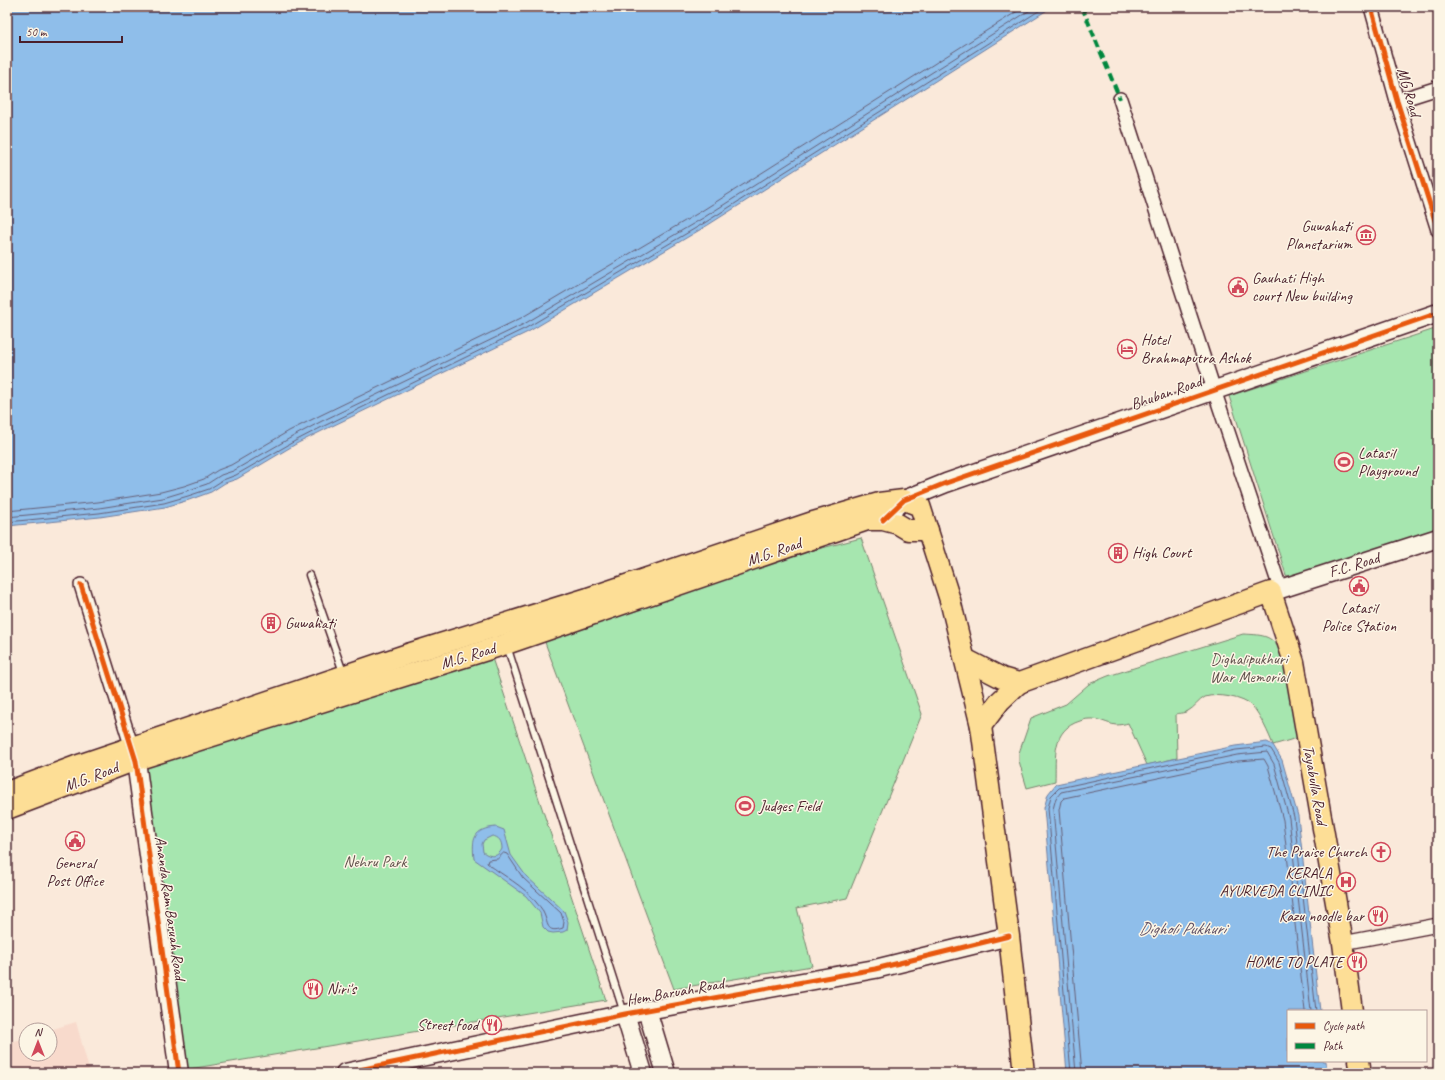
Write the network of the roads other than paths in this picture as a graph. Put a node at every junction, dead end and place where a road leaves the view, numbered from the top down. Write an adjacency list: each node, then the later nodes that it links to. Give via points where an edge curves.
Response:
1 (1371, 7): 4 (street, MG Road)
2 (1438, 88): 4 (street)
3 (1120, 99): 7 (street)
4 (1397, 101): 5 (street, MG Road)
5 (1438, 230)
6 (1438, 313): 7 (street, Bhuban Road)
7 (1214, 390): 8 (street, Bhuban Road); 14 (street)
8 (904, 500): 9 (street); 10 (main road, via 920,506); 17 (main road, via 879,503 814,522)
9 (883, 520): 10 (main road, M.G. Road, via 908,530); 15 (main road, M.G. Road, via 867,520)
10 (928, 530): 16 (main road)
11 (1438, 538): 14 (street, F.C. Road)
12 (308, 575): 17 (lane)
13 (80, 585): 20 (street)
14 (1275, 590): 18 (main road); 25 (main road, Tayabulla Road, via 1294,662)
15 (506, 644): 20 (main road, M.G. Road); 28 (lane)
16 (965, 659): 18 (main road, via 1002,678); 19 (main road)
17 (345, 676): 20 (main road)
18 (1019, 683): 19 (main road, via 1000,701)
19 (981, 726): 24 (main road)
20 (134, 754): 21 (main road); 22 (main road, M.G. Road); 31 (street, Ananda Ram Baruah Road)
21 (7, 792)
22 (7, 809)
23 (1438, 925): 25 (street)
24 (1009, 936): 26 (street, Hem Baruah Road, via 875,969); 34 (main road)
25 (1343, 943): 27 (main road, Tayabulla Road)
26 (647, 1010): 28 (street, Hem Baruah Road); 33 (street)
27 (1352, 1010)
28 (625, 1014): 30 (street, Hem Baruah Road); 32 (street)
29 (1359, 1062): 35 (main road)
30 (350, 1072)
31 (180, 1073)
32 (643, 1073)
33 (666, 1073)
34 (1024, 1073)
35 (1361, 1073)

